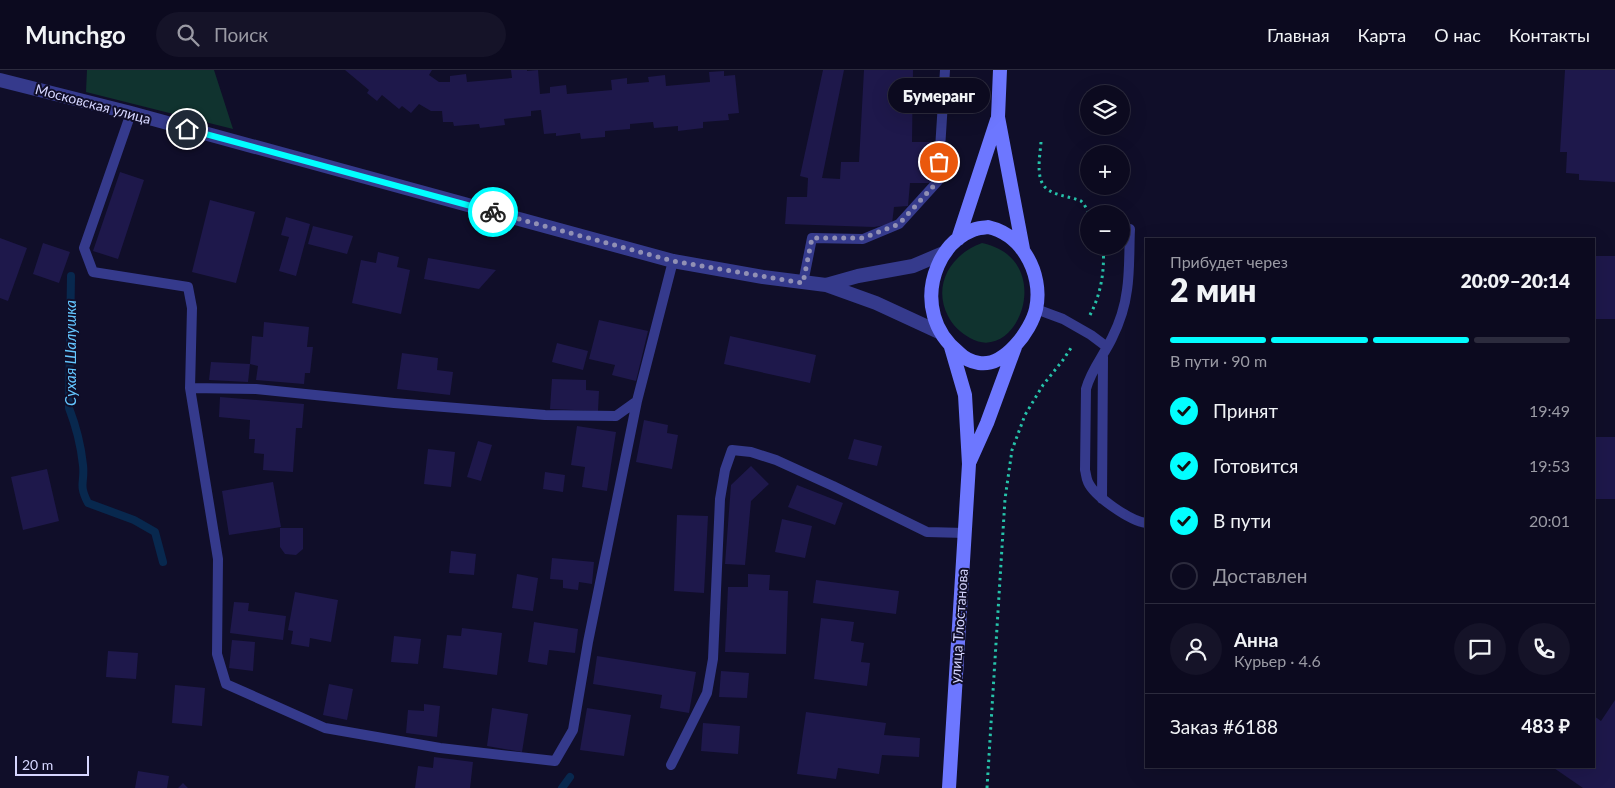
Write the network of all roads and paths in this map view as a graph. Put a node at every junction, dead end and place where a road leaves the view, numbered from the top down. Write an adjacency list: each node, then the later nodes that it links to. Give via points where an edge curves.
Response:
1 (945, 70): 14 (lane, via 938,181 899,224 863,238 812,238)
2 (1000, 70): 5 (main road)
3 (0, 80): 4 (street, Московская улица)
4 (130, 114): 13 (street, Московская улица); 22 (lane, via 84,248 92,272 188,287 192,308)
5 (998, 117): 8 (main road); 9 (main road)
6 (1041, 142): 7 (path, via 1040,177 1043,185)
7 (1084, 205)
8 (958, 239): 9 (main road, via 972,230 988,227 1000,230); 10 (main road)
9 (1023, 249): 16 (main road, via 1036,278)
10 (946, 252): 15 (street, via 913,266); 18 (main road, via 932,283 934,318)
11 (1104, 255): 17 (path, via 1102,283)
12 (1129, 255): 21 (lane, via 1122,313)
13 (673, 261): 14 (street, Московская улица); 23 (lane)
14 (803, 283): 15 (street, Московская улица)
15 (826, 285): 18 (street, via 876,303)
16 (1036, 310): 17 (lane); 20 (main road, via 1032,323)
17 (1083, 330): 21 (lane); 30 (path, via 1025,415 1012,450 1005,499)
18 (941, 333): 19 (main road)
19 (952, 347): 20 (main road, via 964,358 980,364 1003,356); 24 (main road, via 964,395)
20 (1015, 347): 24 (main road)
21 (1105, 352): 25 (lane); 25 (lane, via 1089,376 1086,389 1085,470 1088,482)
22 (190, 388): 23 (lane, via 256,389 544,415 616,416); 23 (lane, via 218,559 217,654 226,684 325,728 440,748 555,761 573,730)
23 (637, 401)
24 (969, 464): 27 (main road, улица Тлостанова)
25 (1102, 498): 26 (lane, via 1130,518)
26 (1145, 523)
27 (965, 533): 28 (lane, via 927,532 776,460 732,450 720,498 713,659 707,693); 29 (main road, улица Тлостанова)
28 (671, 765)
29 (949, 788)
30 (987, 788)

